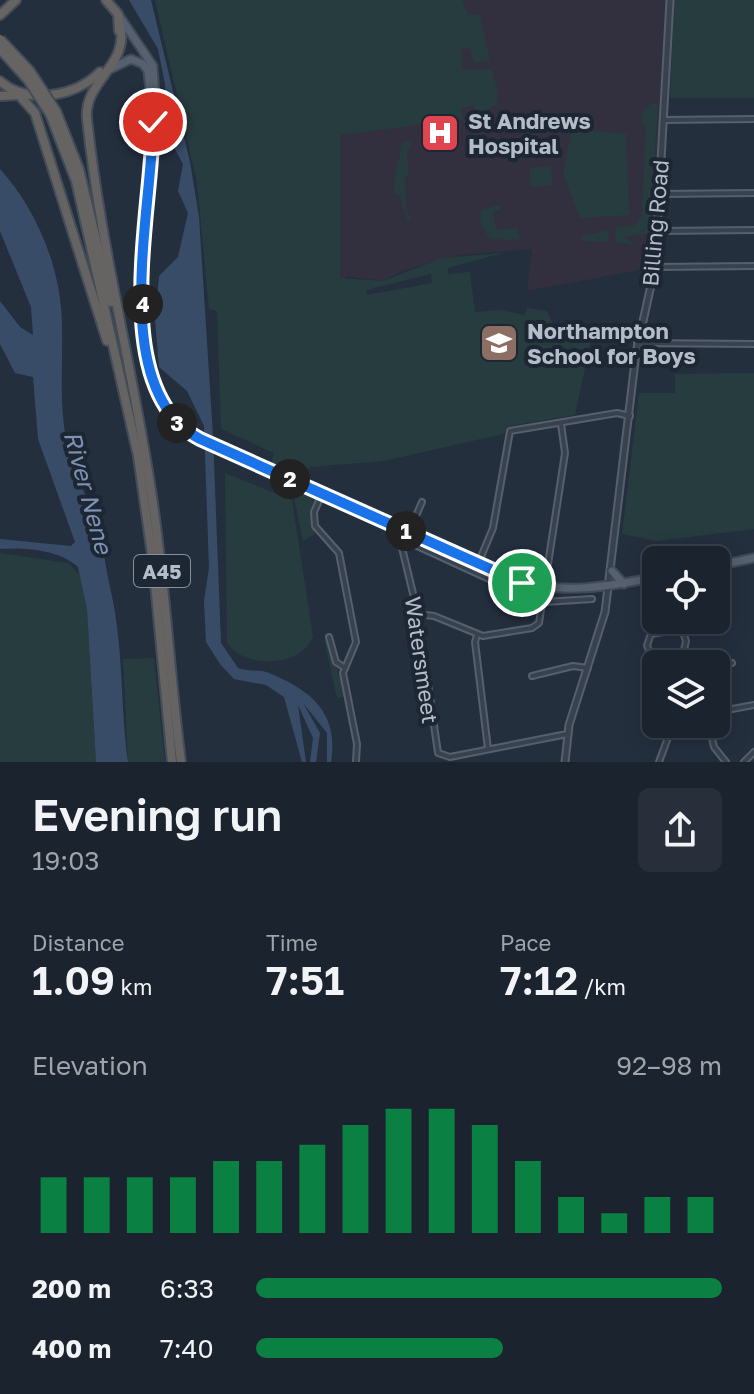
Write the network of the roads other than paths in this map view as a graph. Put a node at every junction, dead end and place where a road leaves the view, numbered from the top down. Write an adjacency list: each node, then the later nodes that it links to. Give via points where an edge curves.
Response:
1 (14, 0): 5 (highway); 7 (highway)
2 (106, 0): 6 (highway)
3 (115, 0): 6 (main road)
4 (670, 0): 19 (street, Billing Road)
5 (0, 4)
6 (117, 13): 8 (highway); 17 (main road, via 153,66)
7 (0, 15)
8 (120, 26): 11 (highway, via 122,48); 12 (highway, via 115,51)
9 (0, 39): 16 (highway, A45, bridge, via 30,71)
10 (0, 49): 16 (highway, A45, bridge)
11 (107, 71): 12 (main road); 17 (main road, via 131,59 145,65); 29 (highway, via 89,96 87,113)
12 (97, 75): 14 (highway, via 63,91)
13 (0, 81): 14 (highway)
14 (20, 95): 15 (highway); 28 (highway, via 35,113)
15 (0, 96)
16 (53, 112): 28 (highway, A45, via 76,181); 29 (highway, A45, via 83,181)
17 (153, 112): 32 (main road, via 143,269 149,369 163,406 183,429 203,441)
18 (754, 119): 19 (street)
19 (663, 120): 21 (street, Billing Road)
20 (754, 193): 21 (street)
21 (660, 194): 23 (street, Billing Road)
22 (754, 230): 23 (street)
23 (658, 231): 25 (street, Billing Road)
24 (754, 266): 25 (street)
25 (655, 267): 26 (street, Billing Road)
26 (637, 343): 27 (street); 30 (street, Billing Road)
27 (754, 344)
28 (119, 372): 59 (highway, A45, via 150,536)
29 (130, 381): 60 (highway, A45, via 160,549)
30 (630, 416): 31 (street, via 617,413); 38 (street, Billing Road)
31 (561, 424): 37 (street, via 508,433 493,528); 42 (street, via 565,453)
32 (322, 494): 34 (main road); 49 (street, via 315,526 339,553 356,642)
33 (422, 502): 34 (street)
34 (406, 536): 37 (main road); 42 (street, via 511,589); 44 (street, Watersmeet, via 402,550)
35 (754, 558): 36 (main road)
36 (730, 563)
37 (478, 564): 42 (main road)
38 (612, 571): 40 (main road); 41 (street, Billing Road)
39 (642, 580): 40 (main road)
40 (624, 584): 41 (main road)
41 (609, 586): 42 (main road); 50 (street, Billing Road)
42 (545, 596): 43 (street); 45 (street, via 537,626)
43 (592, 599)
44 (418, 614): 45 (street); 57 (street, Watersmeet, via 435,748 446,757)
45 (477, 635): 57 (street)
46 (329, 637): 49 (street, via 336,662)
47 (649, 650): 48 (street, via 651,634 682,629)
48 (684, 650)
49 (345, 668): 61 (street)
50 (588, 668): 51 (street, via 573,666); 54 (street, Billing Road)
51 (532, 676)
52 (754, 705): 53 (street)
53 (730, 709)
54 (567, 734): 57 (street, Watersmeet); 62 (street, Billing Road)
55 (667, 738): 63 (street)
56 (713, 738): 64 (street)
57 (488, 749)
58 (754, 752): 65 (street)
59 (172, 762)
60 (181, 762)
61 (356, 762)
62 (565, 762)
63 (659, 762)
64 (726, 762)
65 (744, 762)

